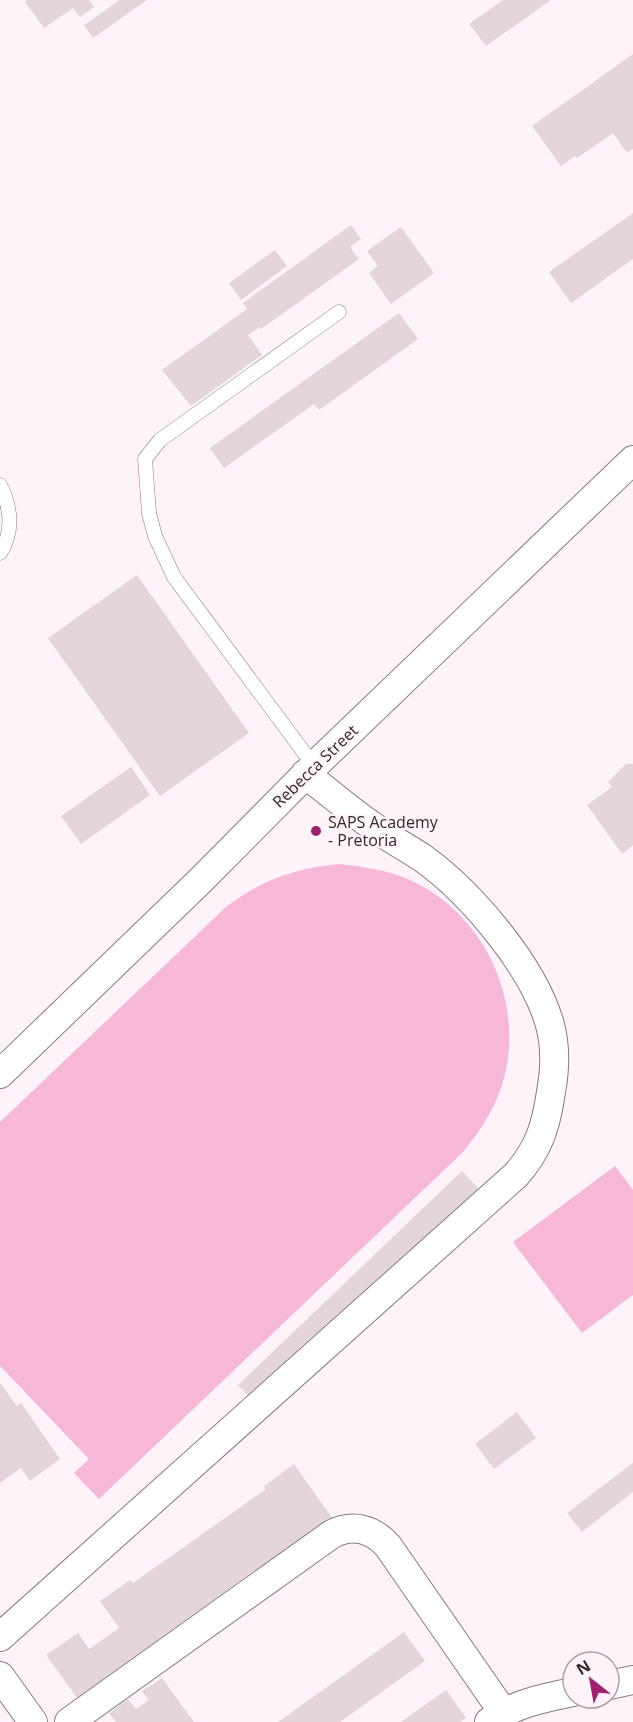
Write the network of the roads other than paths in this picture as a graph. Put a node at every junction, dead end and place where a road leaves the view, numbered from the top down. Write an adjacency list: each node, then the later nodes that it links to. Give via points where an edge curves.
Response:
1 (339, 312): 5 (lane, via 160,440 145,459 149,513 174,577)
2 (633, 460): 5 (street, Rebecca Street)
3 (0, 485): 4 (lane, via 10,525)
4 (0, 553)
5 (310, 770): 6 (street, Rebecca Street); 7 (street, via 372,826 454,884 510,948 550,1024 556,1066 541,1136 532,1157 516,1175)
6 (0, 1074)
7 (0, 1637)
8 (0, 1676): 11 (street)
9 (561, 1696): 10 (street)
10 (496, 1717): 12 (street, via 388,1546 370,1531 351,1528 332,1534)
11 (33, 1722)
12 (69, 1722)

